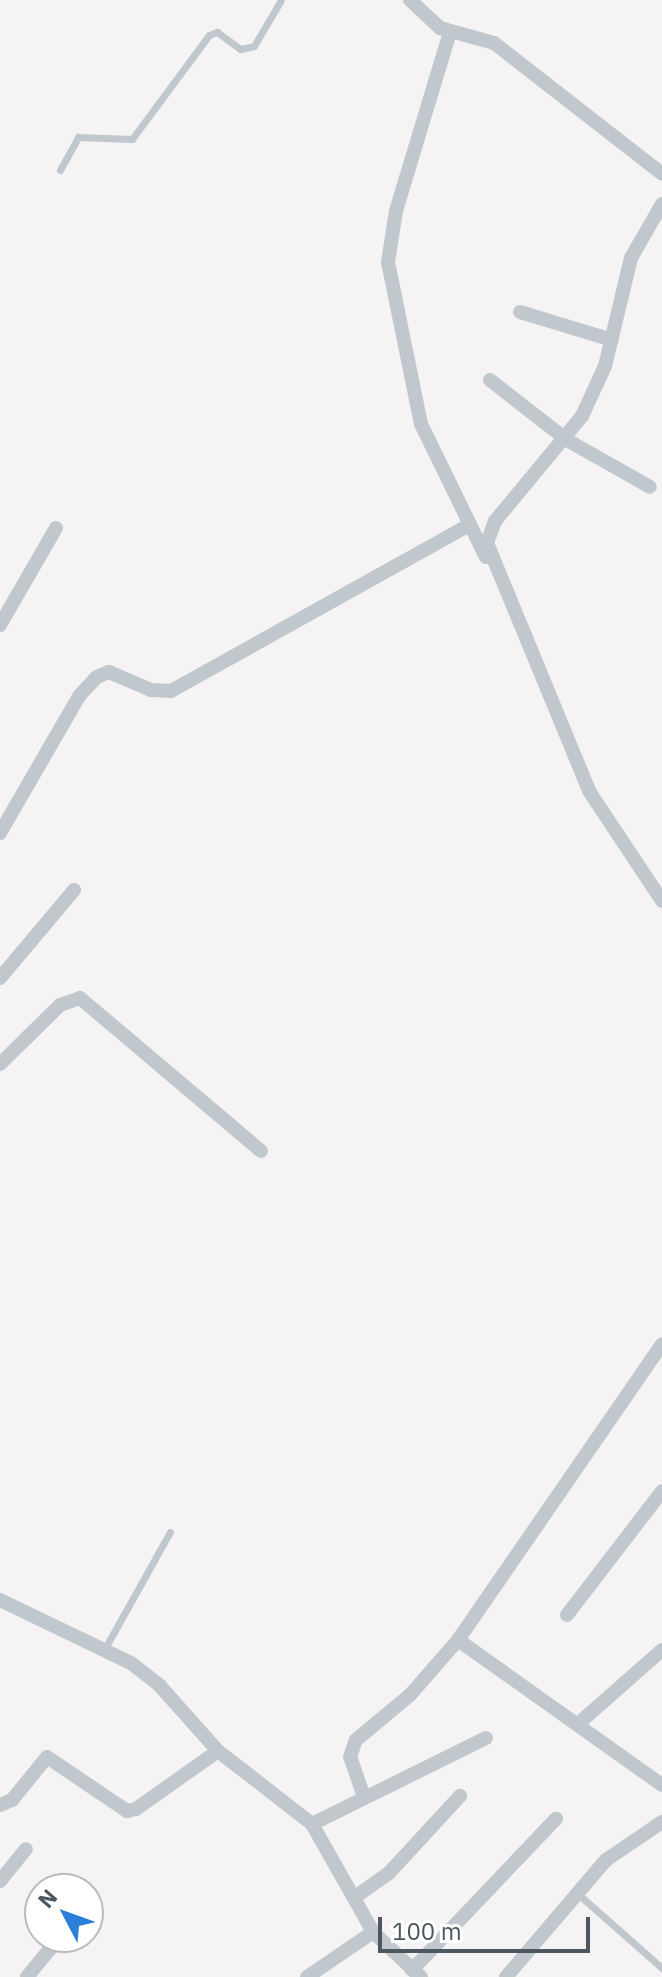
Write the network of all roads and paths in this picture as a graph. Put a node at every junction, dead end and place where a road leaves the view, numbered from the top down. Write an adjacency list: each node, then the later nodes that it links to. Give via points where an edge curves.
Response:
1 (281, 0): 4 (lane, via 254,46 240,49 217,32 209,35 132,139 78,137)
2 (410, 0): 3 (street)
3 (450, 32): 5 (street, via 494,43); 12 (street, via 396,211 388,262 421,424)
4 (60, 170)
5 (662, 174)
6 (662, 204): 8 (street, via 631,258)
7 (520, 312): 8 (street)
8 (612, 340): 10 (street, via 594,393)
9 (490, 380): 10 (street)
10 (567, 440): 11 (street); 14 (street, via 495,521 487,543)
11 (650, 487)
12 (469, 525): 14 (street); 16 (street, via 171,691 151,690 109,672 97,677 79,696)
13 (56, 528): 15 (street)
14 (489, 562): 18 (street, via 589,791)
15 (0, 625)
16 (0, 833)
17 (74, 890): 19 (street)
18 (662, 901)
19 (0, 978)
20 (0, 1064): 21 (street, via 60,1005 80,998)
21 (261, 1151)
22 (662, 1344): 27 (street)
23 (662, 1491): 26 (street)
24 (170, 1532): 28 (lane)
25 (0, 1600): 28 (street)
26 (567, 1615)
27 (458, 1640): 30 (street); 34 (street, via 410,1695 356,1740 350,1757)
28 (104, 1650): 32 (street, via 160,1686)
29 (662, 1650): 30 (street)
30 (578, 1724): 33 (street)
31 (486, 1738): 34 (street)
32 (218, 1751): 36 (street, via 136,1809 127,1811 47,1757 12,1800); 39 (street)
33 (662, 1785)
34 (363, 1794): 39 (street)
35 (460, 1796): 43 (street, via 389,1873)
36 (0, 1805)
37 (556, 1819): 47 (street)
38 (662, 1822): 42 (street, via 606,1860)
39 (312, 1824): 43 (street)
40 (26, 1849): 41 (street)
41 (0, 1881)
42 (576, 1893): 46 (lane); 50 (street)
43 (355, 1897): 44 (street)
44 (373, 1932): 47 (street); 49 (street)
45 (47, 1953): 48 (street)
46 (662, 1968)
47 (417, 1973)
48 (27, 1977)
49 (307, 1977)
50 (506, 1977)

